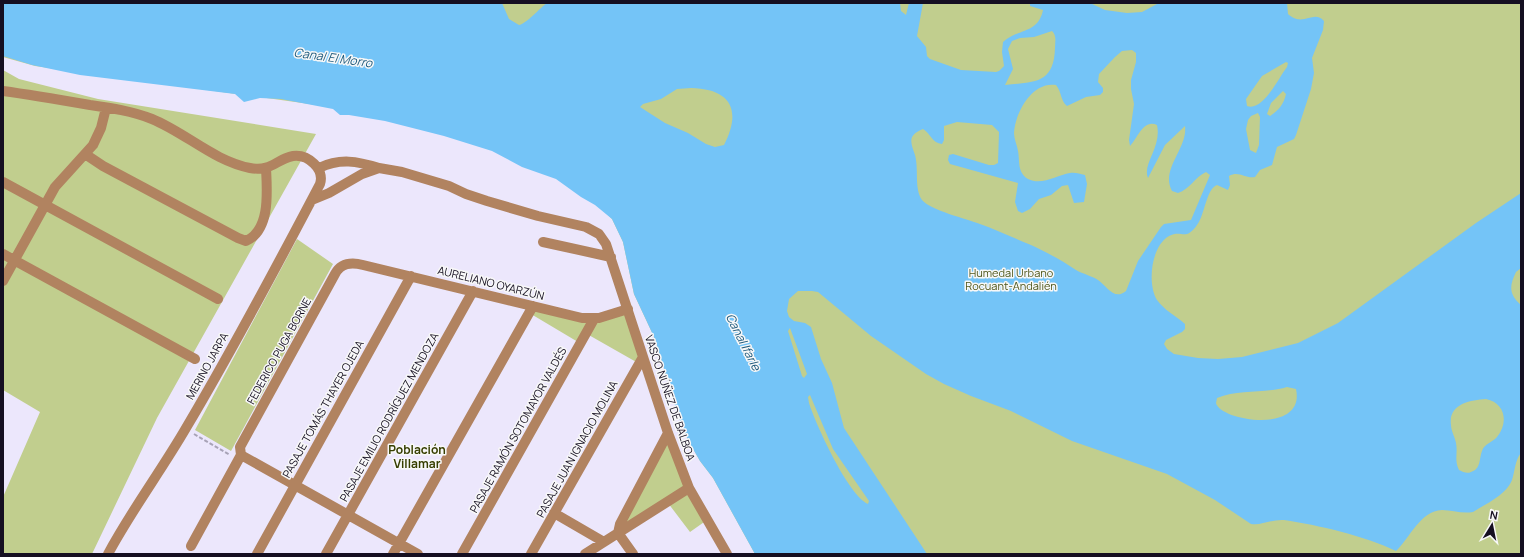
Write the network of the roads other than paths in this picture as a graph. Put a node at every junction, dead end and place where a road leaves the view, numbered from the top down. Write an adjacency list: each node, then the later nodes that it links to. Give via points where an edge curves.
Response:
1 (3, 91): 2 (street)
2 (106, 108): 3 (street, via 97,136); 4 (street, via 153,120 230,162 251,168)
3 (85, 154): 4 (street, via 246,241 257,231 263,219 267,201); 9 (street, via 61,179)
4 (266, 168): 5 (street, via 296,156 307,159)
5 (319, 168): 6 (street, via 333,162 350,160); 8 (street, MERINO JARPA, via 322,176)
6 (379, 168): 8 (street); 12 (street, VASCO NÚÑEZ DE BALBOA, via 402,172 538,216 586,227 599,234)
7 (3, 182): 9 (street)
8 (312, 200): 34 (street, MERINO JARPA, via 186,430 133,509)
9 (45, 205): 13 (street); 18 (street)
10 (543, 242): 12 (street)
11 (3, 254): 13 (street)
12 (611, 257): 20 (street, VASCO NÚÑEZ DE BALBOA)
13 (14, 260): 16 (street); 23 (street)
14 (348, 264): 15 (street, AURELIANO OYARZÚN); 25 (street, FEDERICO PUGA BORNE, via 337,271 240,447)
15 (411, 276): 17 (street, AURELIANO OYARZÚN); 26 (street, PASAJE TOMÁS THAYER OJEDA)
16 (3, 281)
17 (473, 292): 19 (street, AURELIANO OYARZÚN); 29 (street, PASAJE EMILIO RODRÍGUEZ MENDOZA)
18 (218, 299)
19 (533, 306): 21 (street, AURELIANO OYARZÚN); 32 (street)
20 (628, 309): 21 (street, AURELIANO OYARZÚN); 22 (street, VASCO NÚÑEZ DE BALBOA)
21 (594, 319): 39 (street, PASAJE RAMÓN SOTOMAYOR VALDÉS)
22 (643, 357): 24 (street, VASCO NÚÑEZ DE BALBOA); 28 (street, PASAJE JUAN IGNACIO MOLINA)
23 (195, 359)
24 (668, 433): 27 (street, VASCO NÚÑEZ DE BALBOA); 30 (street, via 624,513)
25 (240, 458): 26 (street); 33 (street, FEDERICO PUGA BORNE)
26 (294, 485): 29 (street); 35 (street, PASAJE TOMÁS THAYER OJEDA)
27 (689, 488): 30 (street); 43 (street, VASCO NÚÑEZ DE BALBOA)
28 (554, 513): 31 (street); 40 (street, PASAJE JUAN IGNACIO MOLINA)
29 (347, 515): 32 (street); 36 (street, PASAJE EMILIO RODRÍGUEZ MENDOZA)
30 (618, 533): 31 (street); 42 (street)
31 (604, 542): 41 (street)
32 (399, 544): 37 (street); 38 (street)
33 (191, 546)
34 (108, 554)
35 (256, 554)
36 (326, 554)
37 (393, 554)
38 (418, 554)
39 (462, 554)
40 (531, 554)
41 (585, 554)
42 (633, 554)
43 (728, 554)

